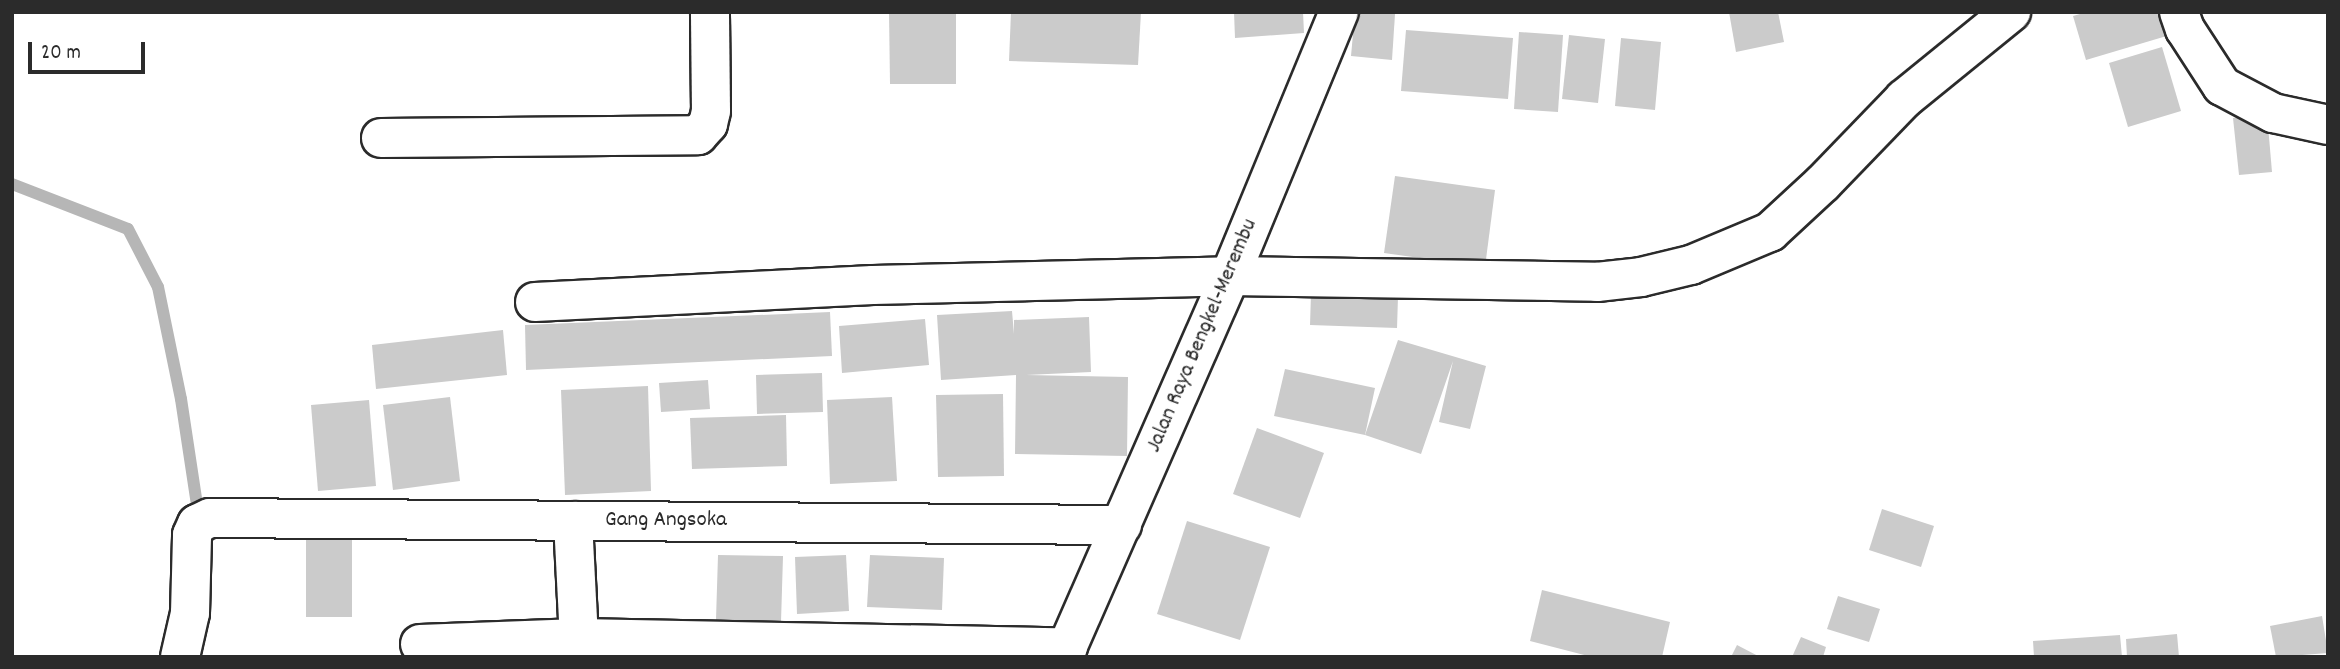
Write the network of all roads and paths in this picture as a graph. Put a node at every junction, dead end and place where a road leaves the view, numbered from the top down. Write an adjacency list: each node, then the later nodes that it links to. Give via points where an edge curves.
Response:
1 (710, 12): 6 (street, via 711,111 708,124 698,135)
2 (1339, 12): 7 (street, Jalan Raya Bengkel-Merembu)
3 (2011, 12): 7 (street, via 1904,99 1770,232 1691,265 1597,282)
4 (2179, 12): 5 (street, via 2222,86 2273,113)
5 (2328, 125)
6 (381, 138)
7 (1230, 276): 8 (street, via 873,285); 10 (street, Jalan Raya Bengkel-Merembu)
8 (535, 302)
9 (573, 520): 10 (street, Gang Angsoka); 11 (street); 14 (street, Gang Angsoka, via 209,519 197,524 192,535 190,613)
10 (1122, 525): 13 (street, Jalan Raya Bengkel-Merembu)
11 (579, 638): 12 (street); 13 (street)
12 (420, 644)
13 (1065, 652)
14 (180, 657)

